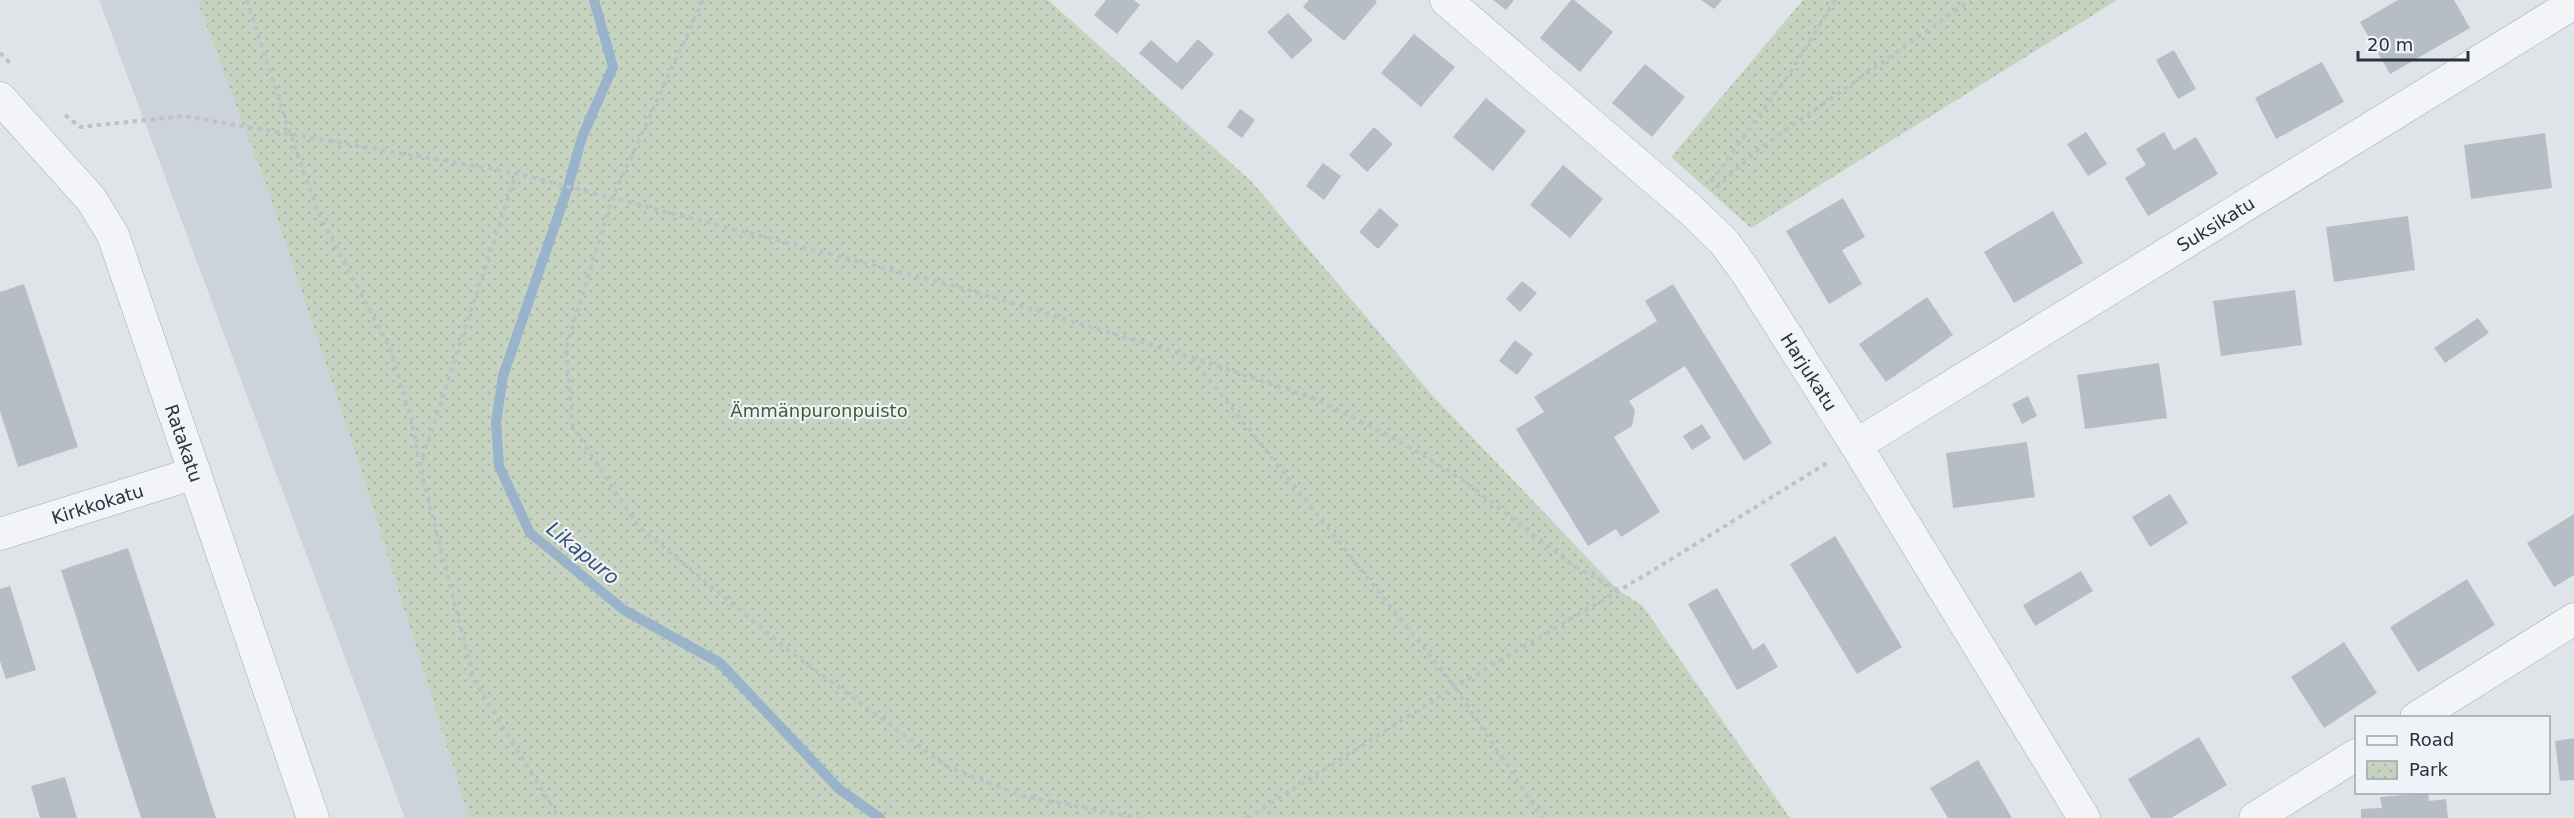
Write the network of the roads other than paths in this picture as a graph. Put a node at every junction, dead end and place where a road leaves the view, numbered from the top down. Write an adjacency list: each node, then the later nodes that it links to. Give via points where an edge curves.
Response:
1 (1446, 0): 4 (street, Harjukatu, via 1724,242)
2 (2574, 3): 4 (street, Suksikatu)
3 (0, 98): 5 (street, Ratakatu, via 91,200 113,235)
4 (1856, 445): 11 (street, Harjukatu)
5 (195, 473): 6 (street, Kirkkokatu); 10 (street, Ratakatu)
6 (0, 534)
7 (2574, 620): 8 (street)
8 (2418, 716)
9 (2355, 756): 12 (street)
10 (313, 818)
11 (2084, 818)
12 (2255, 818)

